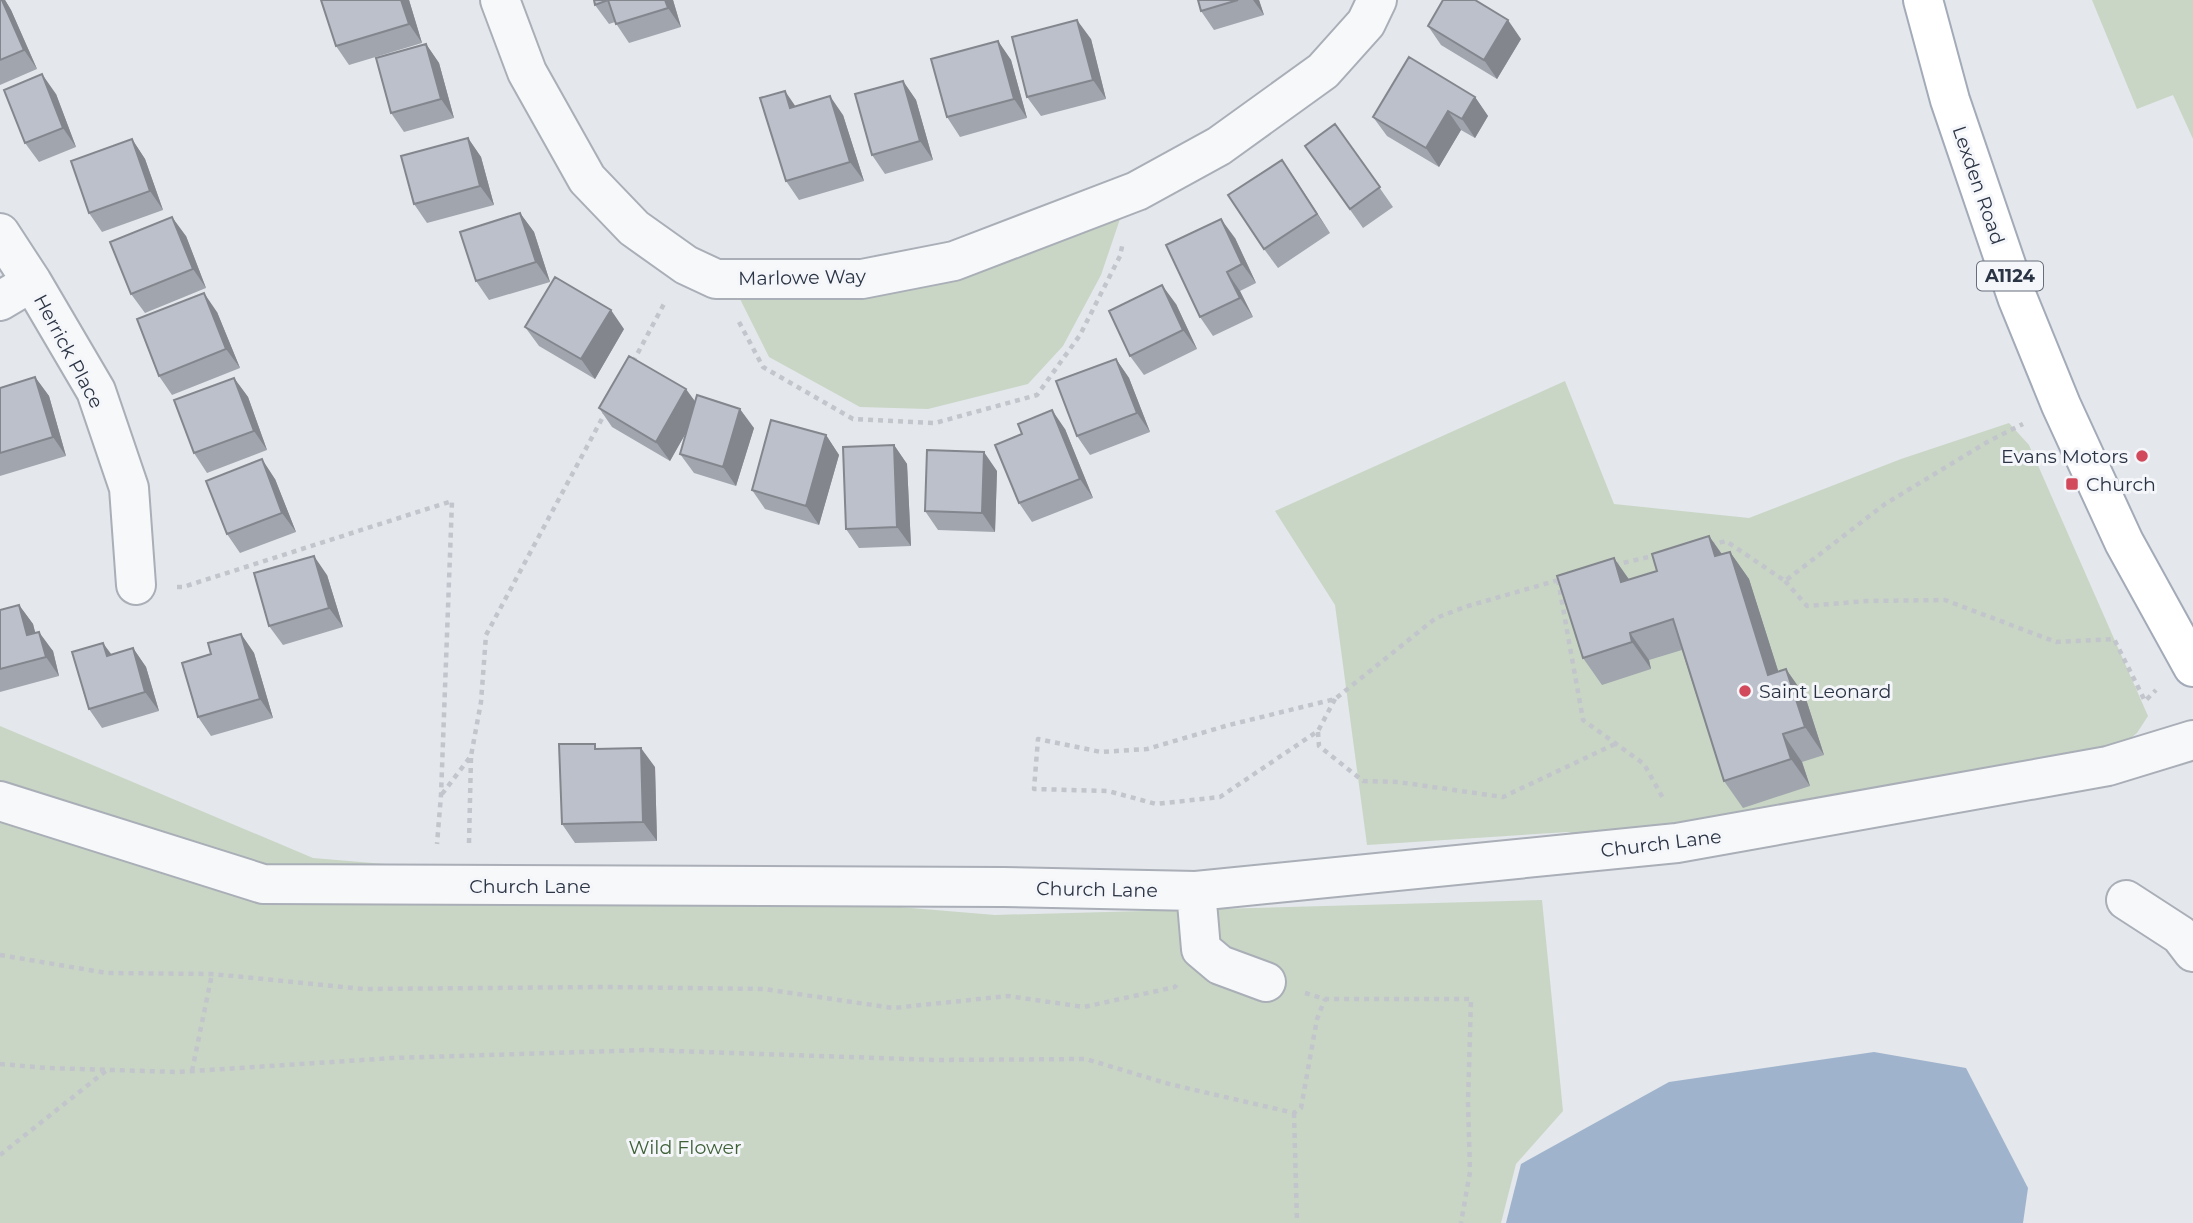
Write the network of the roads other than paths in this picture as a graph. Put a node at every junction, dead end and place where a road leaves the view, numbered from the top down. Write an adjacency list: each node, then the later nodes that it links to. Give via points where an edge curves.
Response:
1 (500, 0): 2 (street, Marlowe Way, via 527,72 587,179 634,228 701,272 862,279 954,261 1137,191 1219,146 1323,71 1366,23)
2 (1377, 0)
3 (1923, 0): 7 (main road, Lexden Road / A1124, via 1950,100 2017,297 2124,542)
4 (0, 233): 5 (street, Herrick Place)
5 (16, 292): 6 (street, Herrick Place, via 96,391 129,488)
6 (136, 584)
7 (2191, 663)
8 (2193, 740): 10 (street, Church Lane, via 2108,766 1677,843)
9 (0, 801): 10 (street, Church Lane, via 262,884)
10 (1196, 891): 13 (street, via 1201,949 1220,965)
11 (2126, 900): 12 (street, via 2180,935)
12 (2193, 952)
13 (1266, 982)

